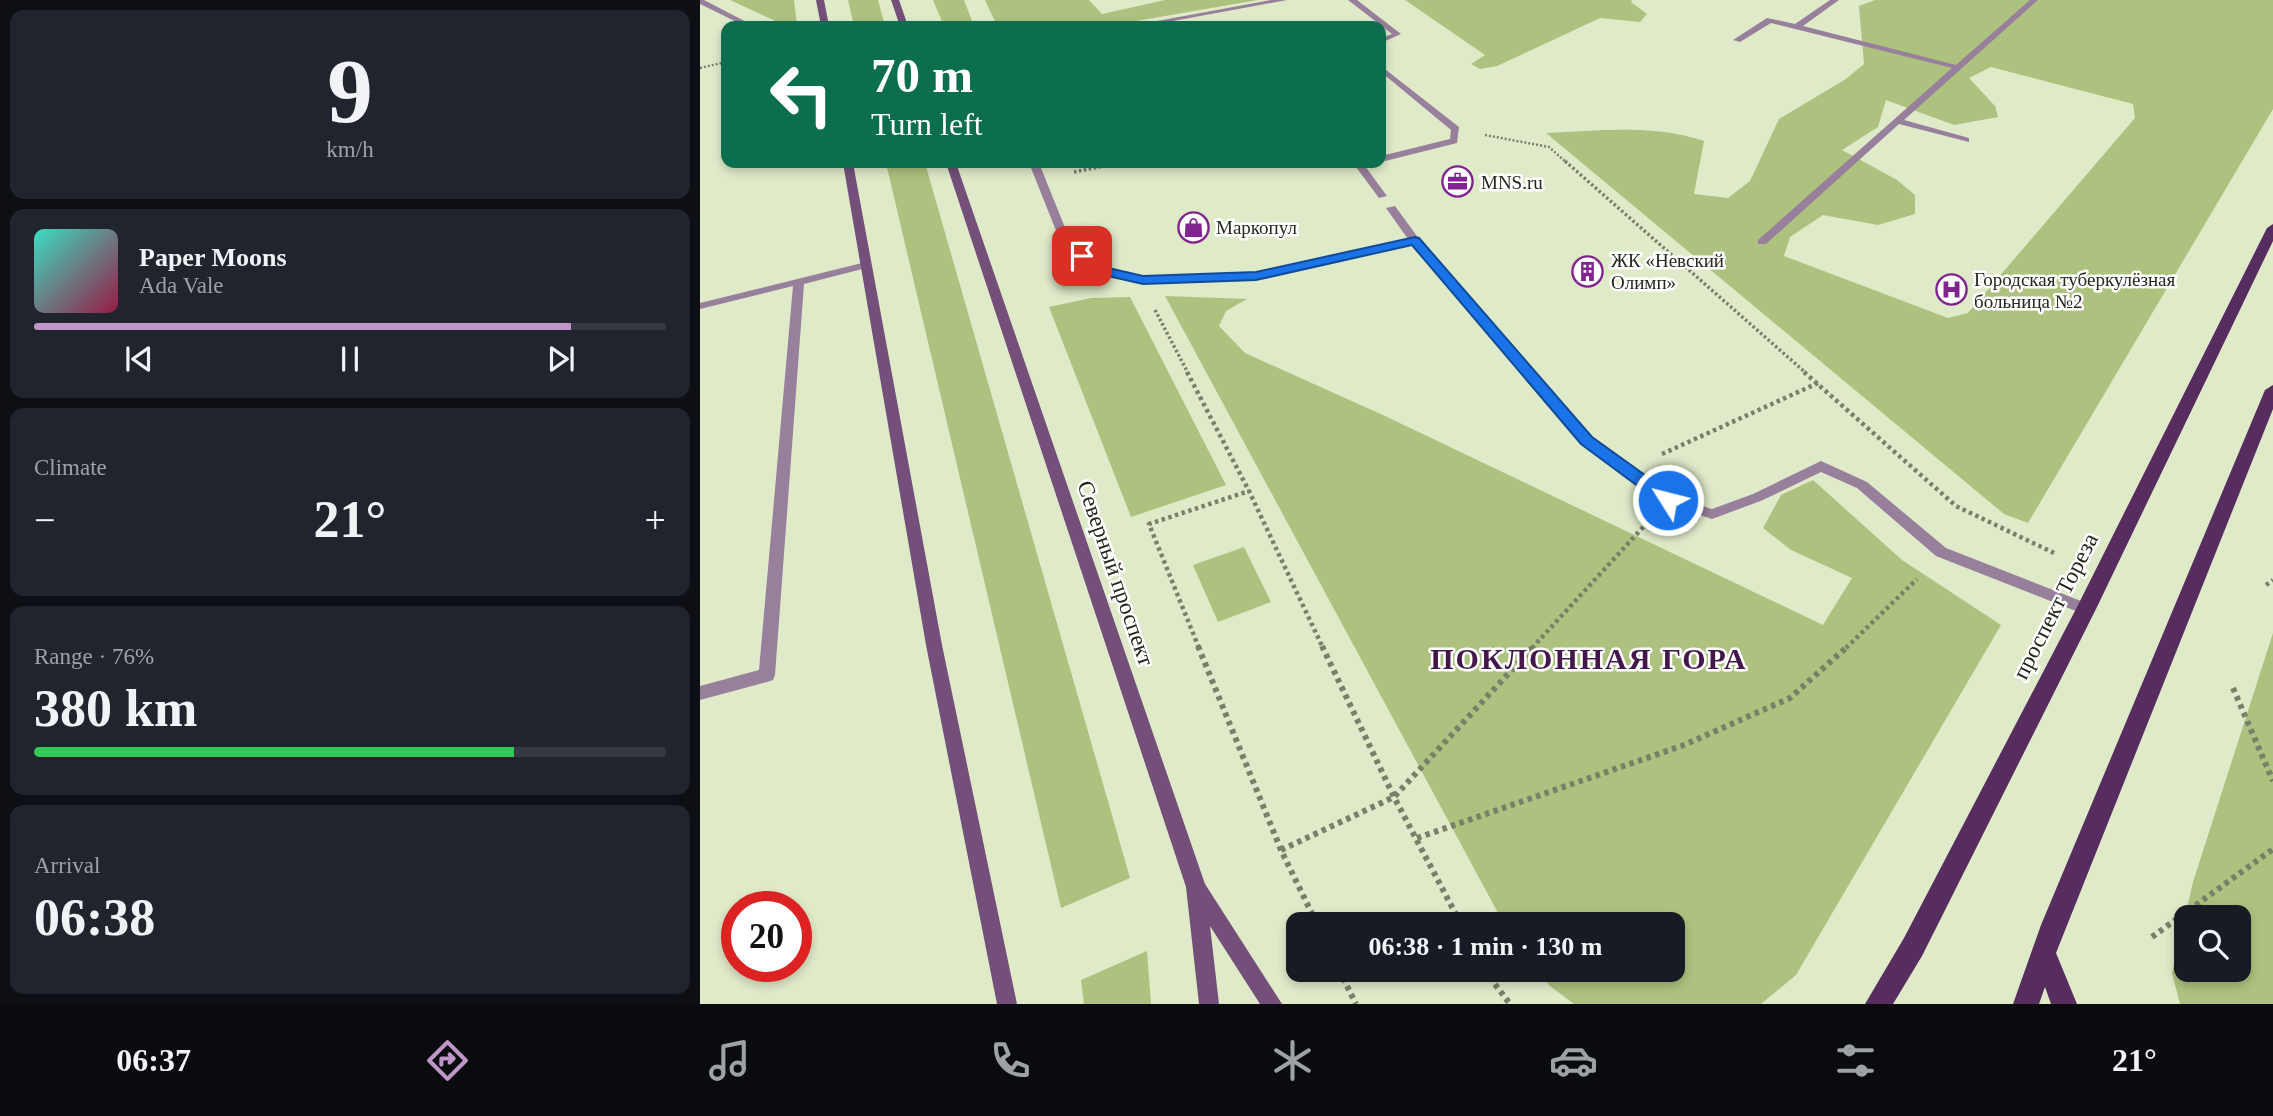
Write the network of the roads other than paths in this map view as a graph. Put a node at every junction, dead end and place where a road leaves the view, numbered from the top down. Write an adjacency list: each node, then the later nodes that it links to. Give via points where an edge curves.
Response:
1 (820, 0): 9 (main road)
2 (895, 0): 10 (main road)
3 (1283, 0): 11 (street)
4 (1352, 0): 12 (street)
5 (1835, 0): 14 (street)
6 (2034, 0): 17 (street)
7 (700, 1): 8 (street)
8 (740, 21)
9 (824, 21)
10 (902, 21)
11 (1163, 21)
12 (1380, 21)
13 (1386, 26): 15 (street, via 1397,34)
14 (1796, 27): 16 (street, via 1770,20); 17 (street)
15 (1386, 39)
16 (1737, 40)
17 (1956, 67): 19 (street)
18 (1386, 72): 21 (street, via 1455,129 1454,141)
19 (1897, 121): 20 (street); 28 (street)
20 (1966, 140)
21 (1386, 158)
22 (849, 168): 29 (main road)
23 (953, 168): 35 (main road, Северный проспект)
24 (1036, 168): 27 (street, via 1065,241 1100,270 1143,280 1256,276)
25 (1365, 168): 27 (street)
26 (2273, 228): 33 (main road, проспект Тореза)
27 (1415, 241): 33 (street, via 1586,441 1668,500 1712,514 1821,466 1862,485 1941,552)
28 (1762, 242)
29 (866, 265): 30 (street); 37 (main road, via 934,645)
30 (799, 280): 31 (street); 34 (street, via 767,675)
31 (700, 306)
32 (2273, 390): 36 (main road)
33 (2086, 609): 40 (main road, проспект Тореза, via 1913,947)
34 (700, 694)
35 (1196, 887): 38 (main road, Северный проспект); 39 (main road)
36 (2044, 954): 41 (main road); 42 (main road)
37 (1007, 1004)
38 (1209, 1004)
39 (1272, 1004)
40 (1878, 1004)
41 (2026, 1004)
42 (2064, 1004)

